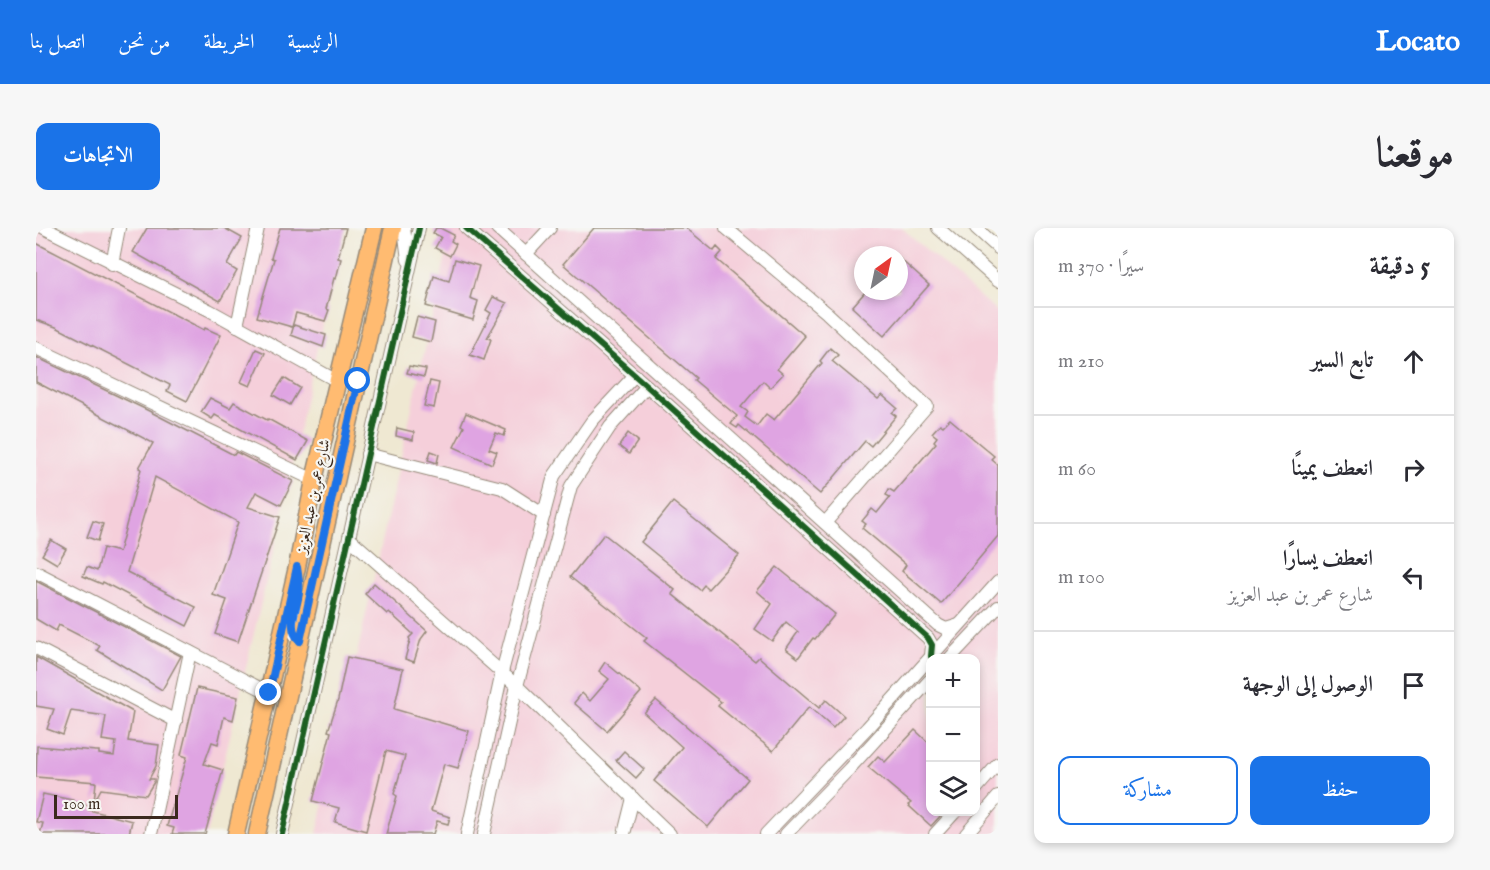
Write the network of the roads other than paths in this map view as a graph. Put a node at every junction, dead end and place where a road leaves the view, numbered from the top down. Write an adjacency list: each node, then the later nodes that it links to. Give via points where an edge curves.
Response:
1 (44, 228): 16 (street)
2 (119, 228): 16 (street)
3 (258, 228): 19 (street)
4 (374, 228): 22 (main road, شارع عمر بن عبد العزيز)
5 (393, 228): 34 (main road)
6 (404, 228): 17 (street)
7 (419, 228): 17 (street)
8 (466, 228): 21 (street)
9 (497, 228): 15 (street)
10 (550, 228): 15 (street)
11 (726, 228): 27 (street, via 827,313 927,406)
12 (938, 228): 18 (street)
13 (976, 228): 14 (street)
14 (998, 248)
15 (526, 254): 27 (street)
16 (112, 264): 19 (street)
17 (409, 268): 24 (street)
18 (998, 281)
19 (237, 326): 22 (street)
20 (36, 348): 25 (street)
21 (635, 375): 23 (street); 26 (street, via 591,421 554,476)
22 (337, 381): 25 (main road, شارع عمر بن عبد العزيز)
23 (647, 386): 37 (street, via 928,638); 43 (street, via 610,427 571,486)
24 (367, 454): 26 (street, via 502,488); 28 (street)
25 (314, 480): 29 (main road, شارع عمر بن عبد العزيز)
26 (543, 515): 41 (street)
27 (825, 523): 33 (street, via 938,625 946,629)
28 (349, 538): 41 (street); 54 (street)
29 (297, 567): 34 (street, via 299,591 292,624 294,636); 44 (main road, شارع عمر بن عبد العزيز)
30 (36, 572): 36 (street)
31 (998, 582): 33 (street)
32 (998, 606): 39 (street)
33 (959, 625): 38 (street)
34 (300, 641): 53 (main road)
35 (36, 648): 45 (street)
36 (190, 652): 44 (street); 45 (street)
37 (932, 654)
38 (934, 654)
39 (954, 654)
40 (926, 663): 59 (street)
41 (502, 672): 43 (street); 55 (street)
42 (926, 684): 60 (street)
43 (517, 686): 49 (street); 56 (street)
44 (269, 693): 52 (main road, شارع عمر بن عبد العزيز)
45 (176, 722): 51 (street)
46 (998, 764): 47 (street)
47 (980, 784)
48 (998, 797): 62 (street)
49 (633, 798): 57 (street); 58 (street)
50 (951, 816): 61 (street)
51 (151, 834)
52 (236, 834)
53 (257, 834)
54 (282, 834)
55 (467, 834)
56 (484, 834)
57 (624, 834)
58 (670, 834)
59 (766, 834)
60 (786, 834)
61 (935, 834)
62 (966, 834)

